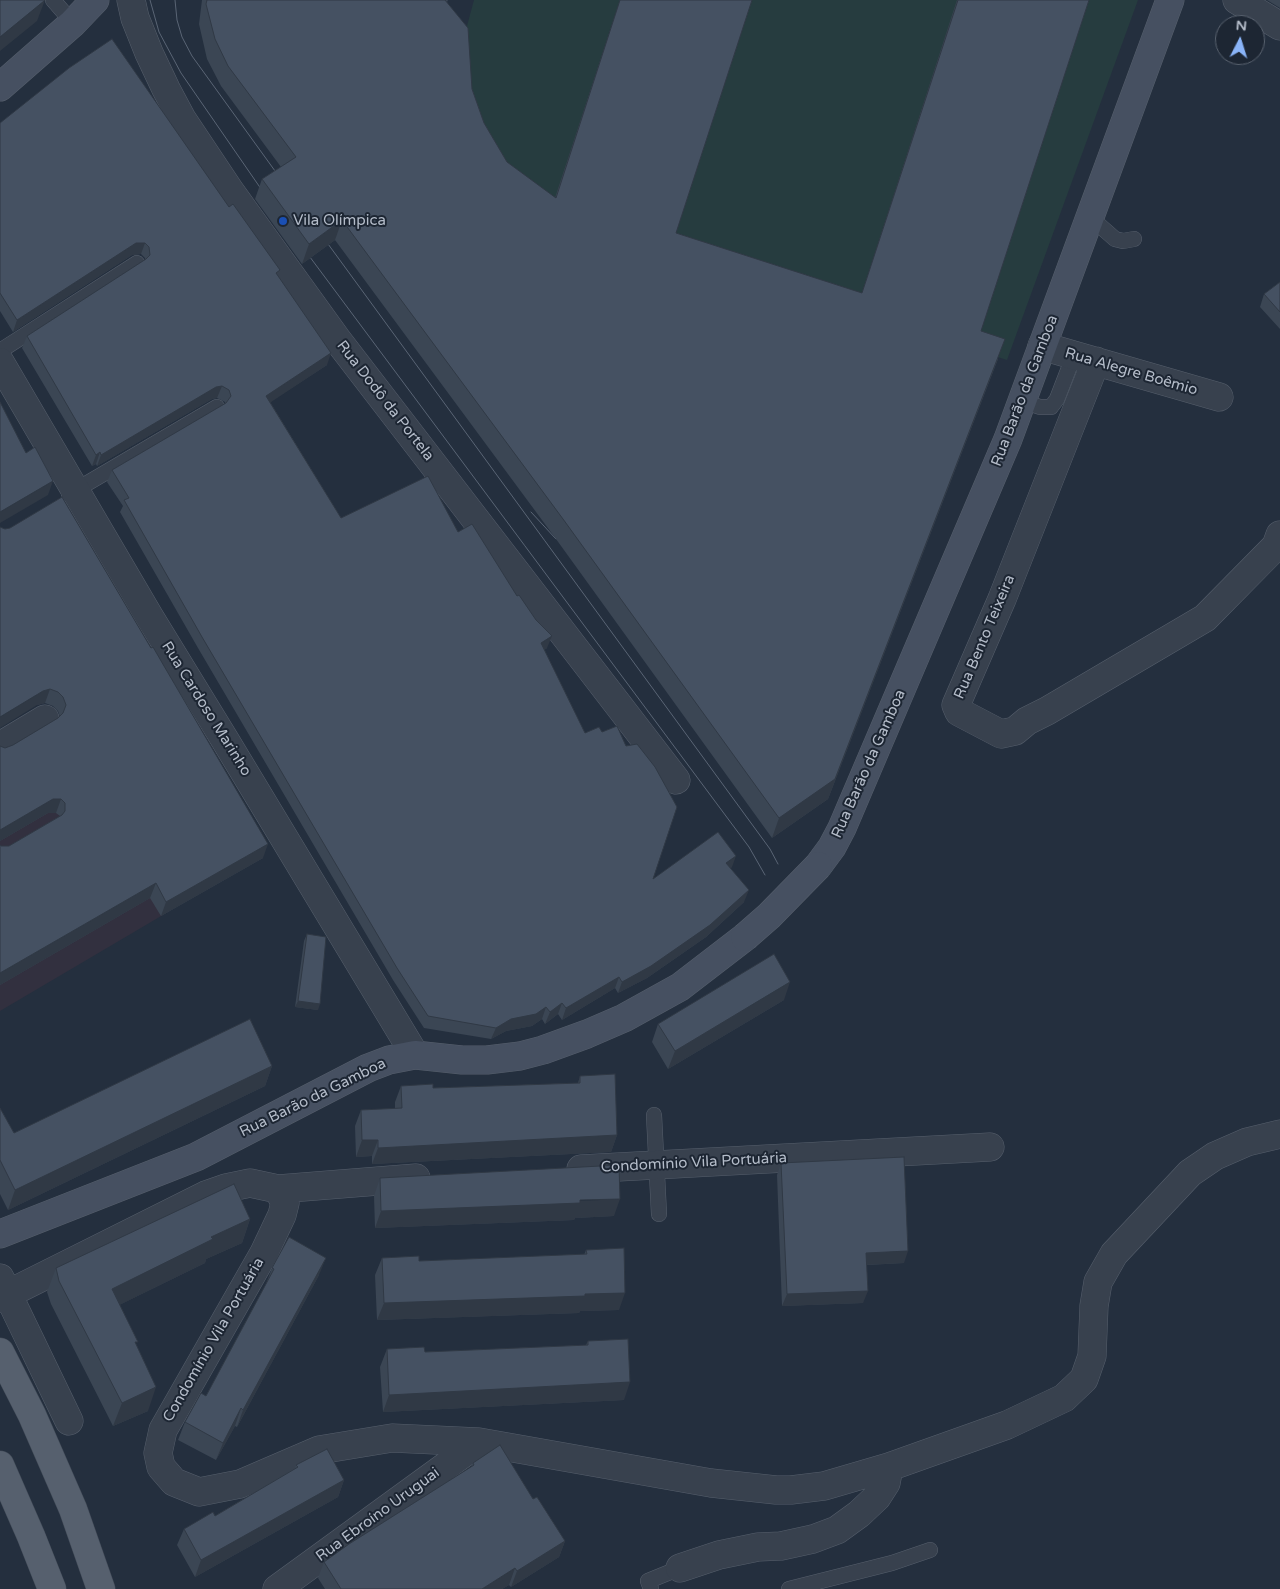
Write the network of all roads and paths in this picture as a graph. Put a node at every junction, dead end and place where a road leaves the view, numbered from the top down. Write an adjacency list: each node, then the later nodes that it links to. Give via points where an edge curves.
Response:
1 (53, 0): 6 (lane)
2 (95, 0): 6 (street)
3 (131, 0): 23 (street, Rua Dodô da Portela, via 148,53 166,89 220,176 336,338)
4 (1170, 0): 9 (street, Rua Barão da Gamboa)
5 (1237, 0): 7 (street)
6 (73, 23): 8 (street)
7 (1280, 26)
8 (0, 86)
9 (1090, 217): 10 (lane, via 1115,239 1123,242); 12 (street, Rua Barão da Gamboa)
10 (1134, 240)
11 (137, 263): 13 (lane)
12 (1042, 346): 14 (street, Rua Alegre Boêmio); 17 (street, Rua Barão da Gamboa)
13 (0, 351)
14 (1085, 358): 16 (street, Rua Alegre Boêmio); 17 (lane, via 1051,407); 20 (street, Rua Bento Teixeira, via 1002,599 956,705 960,712 1000,734 1015,731 1205,618 1276,546)
15 (0, 362): 19 (street, Rua Cardoso Marinho)
16 (1219, 397)
17 (1022, 401): 24 (street, Rua Barão da Gamboa, bridge, via 842,828 818,866 769,916 680,986 588,1034 520,1056 462,1060)
18 (217, 407): 19 (lane)
19 (68, 495): 24 (street, Rua Cardoso Marinho, via 149,616)
20 (1280, 536)
21 (45, 720): 22 (street)
22 (0, 746)
23 (676, 780)
24 (415, 1055): 33 (street, Rua Barão da Gamboa, via 368,1068 196,1157)
25 (654, 1115): 28 (lane)
26 (1280, 1134): 39 (street, Condomínio Vila Portuária, via 1247,1142 1215,1156 1190,1173 1114,1254 1098,1282 1092,1356 1084,1379 1064,1398 1007,1425)
27 (990, 1147): 28 (street, Condomínio Vila Portuária)
28 (657, 1165): 29 (street, Condomínio Vila Portuária); 32 (lane)
29 (559, 1170)
30 (442, 1177): 31 (street)
31 (278, 1190): 34 (street, via 250,1183 206,1195); 37 (street, Condomínio Vila Portuária, via 285,1203 282,1215 264,1253 163,1430 158,1452 161,1467 174,1482 199,1492 240,1484 319,1450 359,1442 392,1438)
32 (659, 1214)
33 (0, 1234)
34 (3, 1290): 36 (street)
35 (0, 1352): 43 (main road, via 73,1509)
36 (69, 1421)
37 (479, 1442): 39 (street, Condomínio Vila Portuária, via 711,1483 776,1490 824,1486); 44 (street, Rua Ebroíno Uruguai)
38 (0, 1465): 42 (main road)
39 (889, 1467): 41 (street, via 886,1483 877,1497 837,1530 781,1546 719,1555)
40 (930, 1550): 46 (lane)
41 (680, 1568): 45 (lane, via 648,1581)
42 (52, 1589)
43 (102, 1589)
44 (277, 1589)
45 (651, 1589)
46 (789, 1589)

